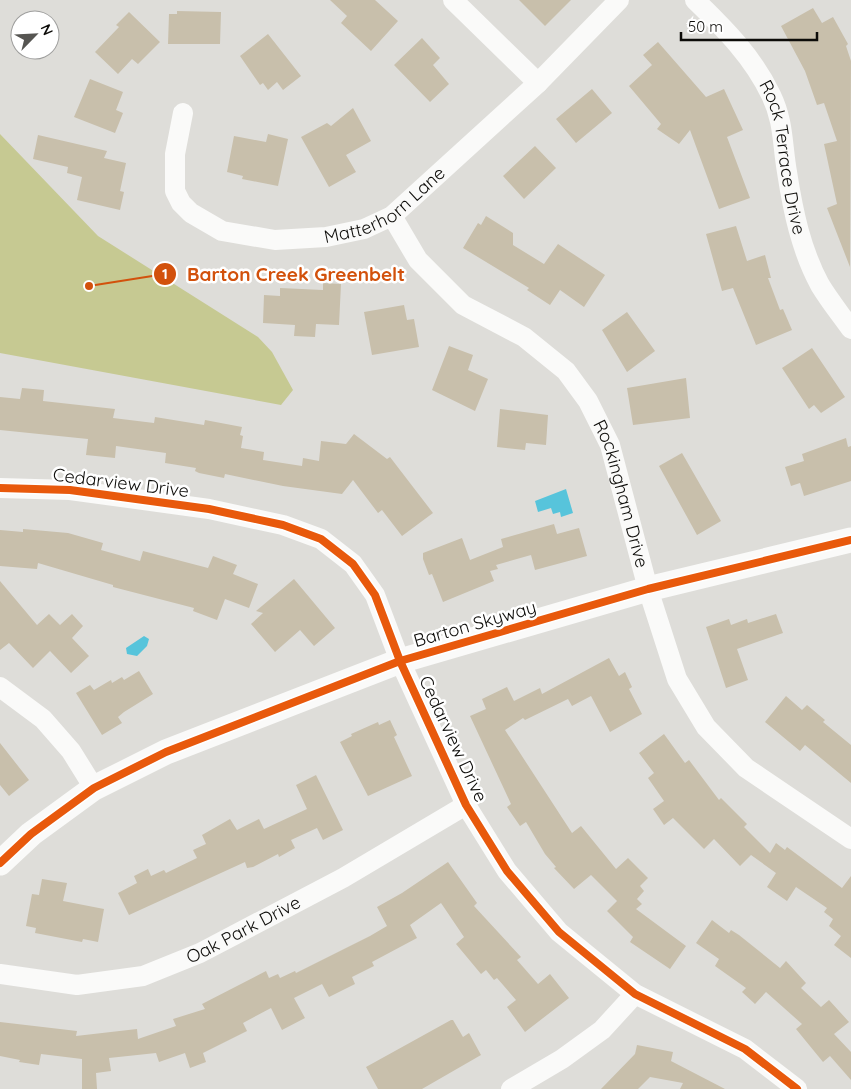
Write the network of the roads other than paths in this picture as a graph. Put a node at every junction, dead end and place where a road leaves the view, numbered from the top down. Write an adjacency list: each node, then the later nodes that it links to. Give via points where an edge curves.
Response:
1 (453, 0): 4 (street)
2 (619, 0): 4 (street, Matterhorn Lane)
3 (695, 0): 7 (street, Rock Terrace Drive, via 751,60 771,94 782,126 796,220 806,254 821,286)
4 (538, 83): 6 (street, Matterhorn Lane)
5 (183, 113): 6 (street, Matterhorn Lane, via 175,154 175,191 191,213 222,231 275,240 326,237 364,229)
6 (392, 216): 10 (street, Rockingham Drive, via 418,260 463,305 524,338 566,371 588,401 610,445)
7 (851, 329)
8 (0, 488): 11 (street, Cedarview Drive, via 70,490 209,509 283,526 321,539 353,564 375,595)
9 (851, 540): 10 (street, Barton Skyway)
10 (648, 589): 11 (street, Barton Skyway); 15 (street, Rockingham Drive, via 677,679 706,727 746,768)
11 (400, 661): 13 (street, Barton Skyway, via 166,752); 14 (street, Cedarview Drive)
12 (0, 687): 13 (street, via 42,719 71,750)
13 (94, 788): 16 (street, Barton Skyway, via 31,834)
14 (466, 805): 17 (street, Oak Park Drive, via 343,878 200,953 143,976 78,985); 18 (street, Cedarview Drive, via 507,871 559,932)
15 (851, 839)
16 (0, 863)
17 (0, 974)
18 (635, 994): 19 (street, via 602,1030 562,1059); 20 (street, Cedarview Drive, via 745,1049)
19 (511, 1089)
20 (797, 1089)

